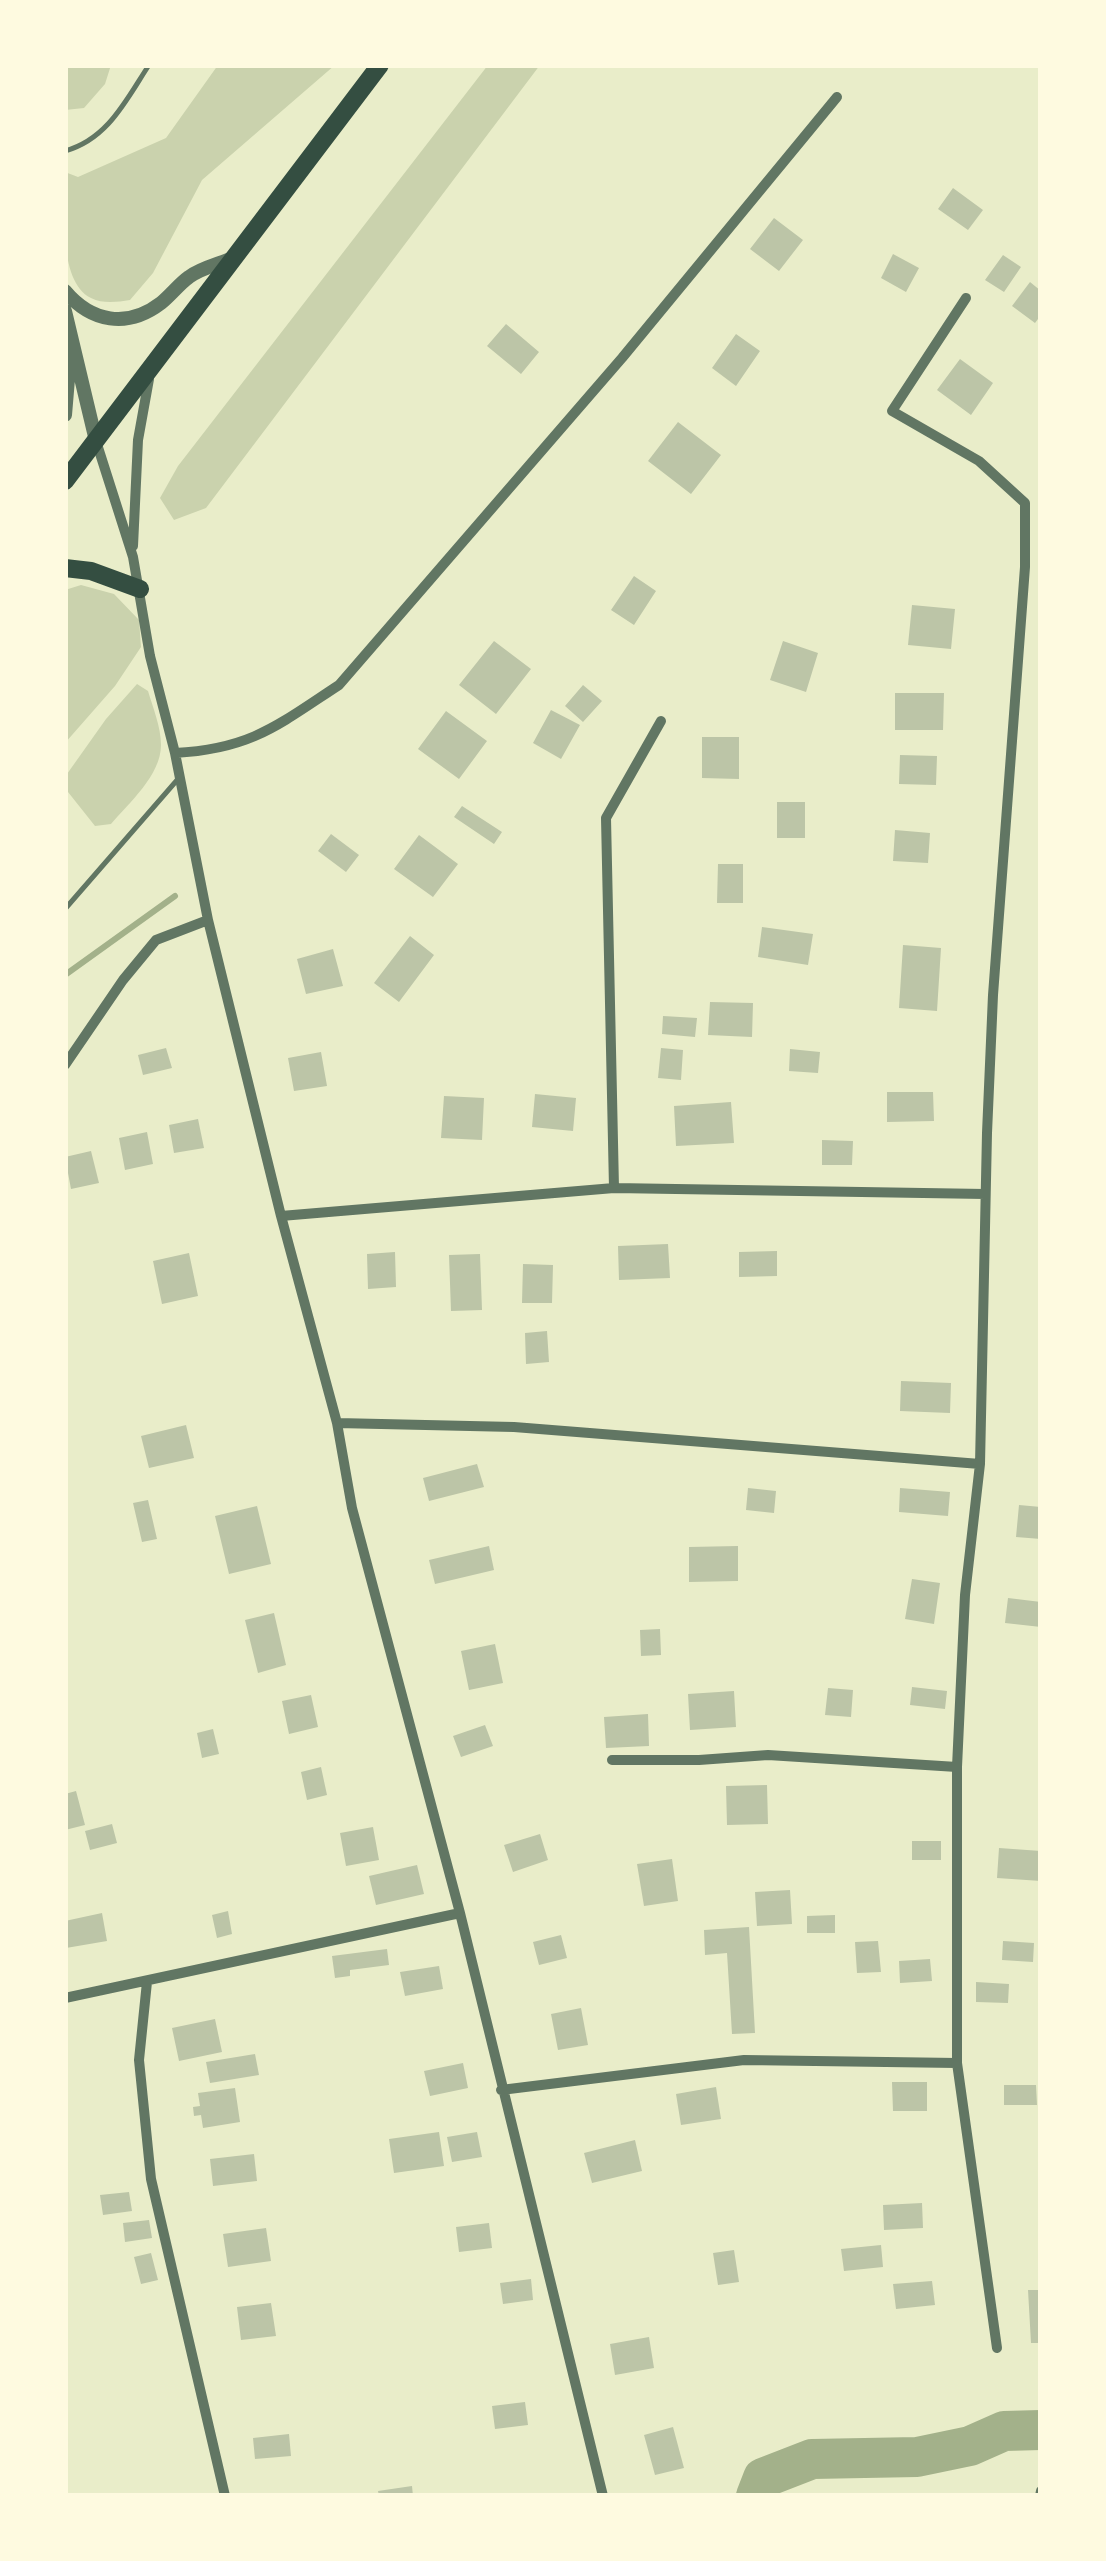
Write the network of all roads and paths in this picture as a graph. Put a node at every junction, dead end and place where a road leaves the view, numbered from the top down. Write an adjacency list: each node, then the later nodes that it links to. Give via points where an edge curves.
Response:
1 (149, 65): 4 (lane, via 110,124)
2 (380, 65): 5 (main road)
3 (838, 97): 18 (street, via 339,685 240,744)
4 (65, 151)
5 (238, 256): 6 (street, via 191,275 135,318 94,316); 10 (main road)
6 (65, 291)
7 (966, 298): 24 (street, via 892,411 979,460 1025,502)
8 (65, 311): 9 (street)
9 (70, 334): 11 (street); 12 (street)
10 (151, 369): 12 (main road); 14 (street, via 138,440)
11 (65, 414)
12 (96, 441): 13 (main road); 14 (street)
13 (65, 481)
14 (132, 556): 16 (street)
15 (65, 568): 16 (main road, via 91,570)
16 (140, 589): 18 (street)
17 (661, 721): 23 (street, via 606,818)
18 (175, 753): 19 (street)
19 (178, 778): 20 (lane); 21 (street)
20 (65, 909)
21 (208, 920): 22 (street, via 156,940); 25 (street)
22 (65, 1065)
23 (614, 1188): 24 (street); 25 (street)
24 (985, 1194): 27 (street)
25 (281, 1216): 26 (street)
26 (337, 1423): 27 (street, via 514,1427); 30 (street, via 352,1508)
27 (980, 1464): 29 (street)
28 (612, 1760): 29 (street, via 768,1755)
29 (957, 1767): 33 (street)
30 (460, 1913): 31 (street); 34 (street)
31 (147, 1982): 32 (street); 36 (street, via 139,2060 151,2179)
32 (65, 1998)
33 (957, 2064): 34 (street, via 744,2060); 35 (street)
34 (501, 2090): 37 (street)
35 (996, 2348)
36 (226, 2496)
37 (603, 2496)

